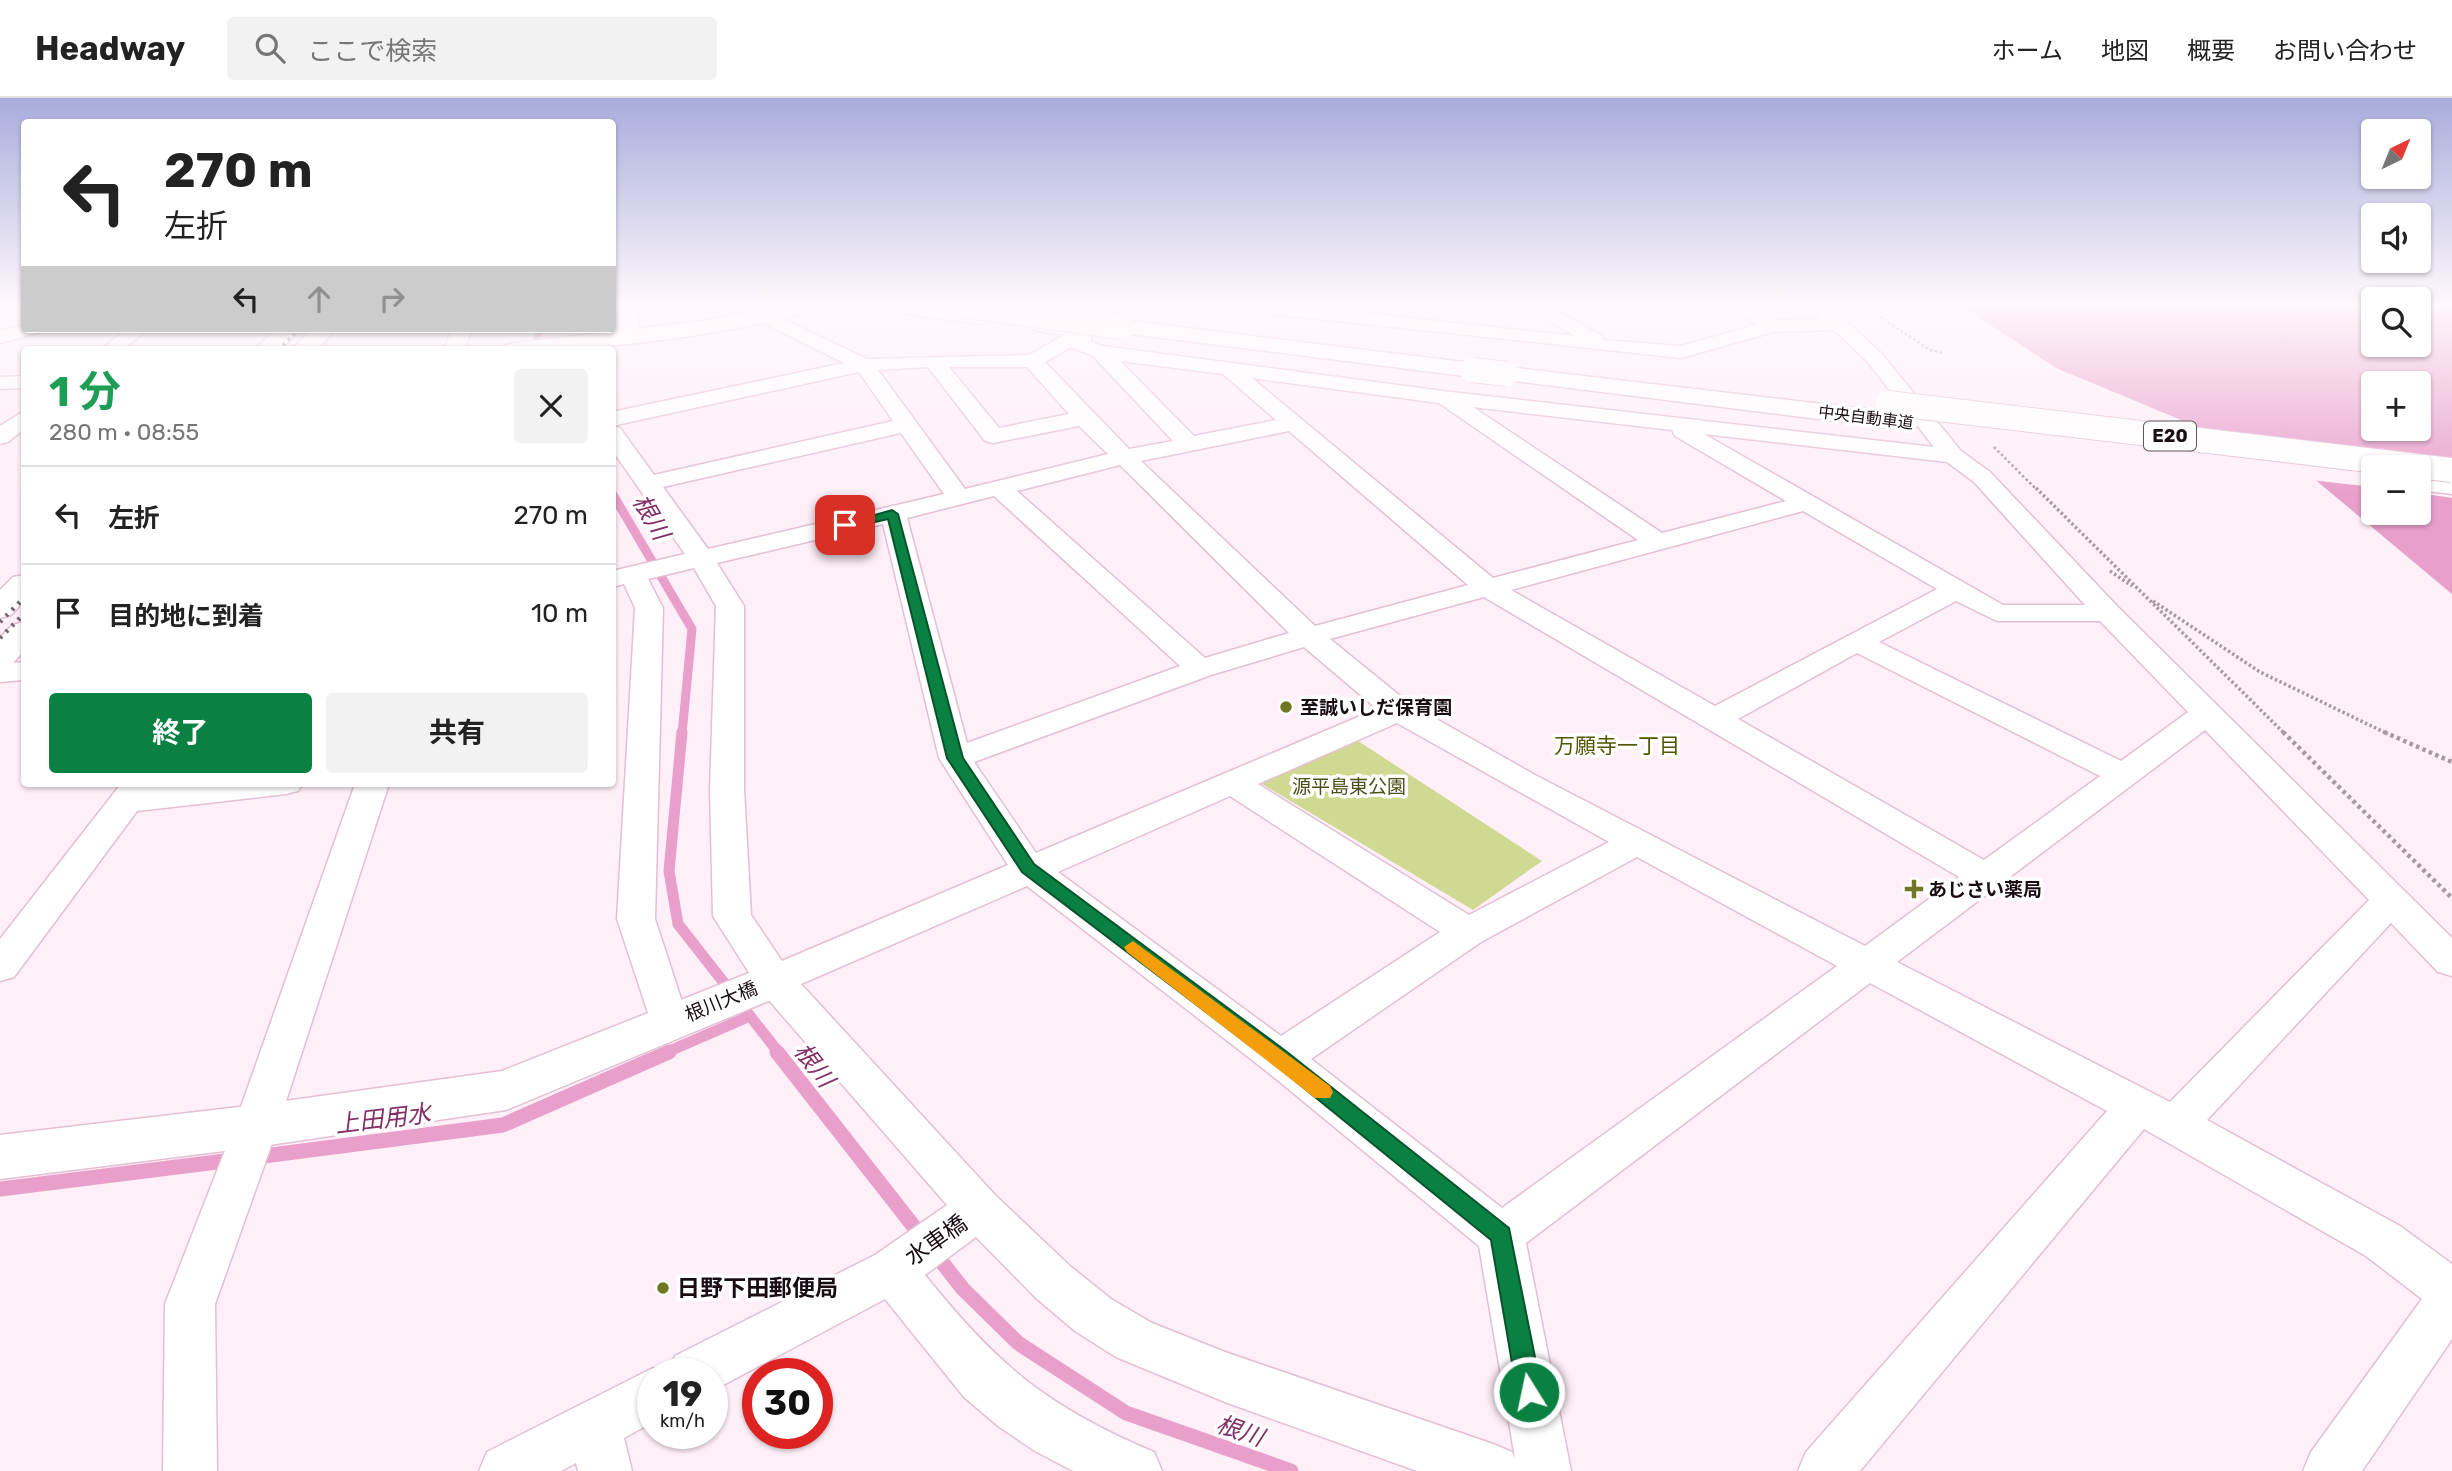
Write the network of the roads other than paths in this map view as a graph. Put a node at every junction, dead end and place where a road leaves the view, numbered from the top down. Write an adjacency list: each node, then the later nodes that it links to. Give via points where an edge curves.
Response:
1 (854, 367): 15 (street)
2 (865, 367): 20 (street)
3 (939, 367): 16 (street, via 993,436)
4 (1038, 367): 16 (street)
5 (1115, 367): 23 (street)
6 (1209, 367): 10 (street)
7 (1491, 367): 14 (street)
8 (1510, 367): 26 (main road, 中央自動車道 / E20, bridge, via 1888,403); 27 (main road, 中央自動車道 / E20, via 1907,422)
9 (1882, 367): 24 (street)
10 (1230, 370): 13 (street); 18 (street)
11 (21, 382): 12 (street)
12 (0, 383)
13 (1443, 397): 14 (street); 35 (street)
14 (1477, 401): 19 (street)
15 (616, 418)
16 (1084, 418): 25 (street)
17 (21, 420): 21 (street)
18 (1295, 423): 23 (street); 39 (street)
19 (1671, 424): 24 (street); 33 (street)
20 (906, 425): 28 (street); 32 (street)
21 (0, 437)
22 (616, 439): 28 (street)
23 (1188, 443): 25 (street)
24 (1953, 456): 42 (street, via 1982,477)
25 (1125, 457): 31 (street); 44 (street)
26 (2452, 470)
27 (2361, 475)
28 (646, 484): 36 (street)
29 (2431, 484): 30 (main road)
30 (2452, 486)
31 (998, 487): 32 (street); 47 (street)
32 (958, 497): 34 (street)
33 (1805, 503): 35 (street); 40 (street)
34 (892, 514): 36 (street); 53 (street)
35 (1658, 542): 39 (street)
36 (693, 561): 37 (street); 67 (street, via 730,606 727,789 732,916)
37 (629, 575): 68 (street, via 649,608 636,919)
38 (21, 587): 41 (main road)
39 (1488, 588): 44 (street); 52 (street)
40 (1956, 590): 42 (street, via 1997,613); 45 (street)
41 (0, 608)
42 (2108, 612): 51 (street)
43 (21, 635): 46 (main road)
44 (1309, 636): 47 (street); 50 (street)
45 (1857, 642): 52 (street); 54 (street)
46 (0, 657)
47 (1200, 669): 53 (street)
48 (21, 671): 49 (street)
49 (0, 673)
50 (1399, 711): 55 (street); 59 (street)
51 (2207, 713): 54 (street); 62 (street)
52 (1715, 719): 61 (street)
53 (955, 758): 60 (street)
54 (2124, 775): 61 (street)
55 (1234, 784): 60 (street); 63 (street)
56 (228, 787): 58 (street)
57 (371, 787): 71 (street)
58 (132, 792): 66 (street)
59 (1637, 842): 63 (street); 65 (street)
60 (1028, 868): 67 (street); 69 (street)
61 (1988, 878): 65 (street)
62 (2392, 899): 64 (street); 70 (street)
63 (1468, 932): 69 (street)
64 (2452, 961)
65 (1871, 965): 70 (street); 74 (street)
66 (0, 967)
67 (774, 979): 68 (main road, 根川大橋); 73 (street)
68 (669, 1023): 71 (main road, 根川大橋, via 506,1090)
69 (1280, 1058): 74 (street)
70 (2156, 1115): 76 (street, via 2383,1241); 86 (street)
71 (250, 1144): 72 (main road, 根川大橋); 81 (street, via 190,1304)
72 (0, 1157)
73 (979, 1209): 75 (street, 水車橋); 84 (street, via 1053,1282 1093,1315 1135,1340 1225,1377)
74 (1501, 1235): 85 (street)
75 (892, 1271): 78 (street, 水車橋); 83 (street, via 951,1346 1013,1406)
76 (2452, 1293)
77 (2452, 1298): 87 (street)
78 (724, 1358)
79 (637, 1410): 80 (street)
80 (599, 1448): 82 (street)
81 (190, 1471)
82 (506, 1471)
83 (1135, 1471)
84 (1493, 1471)
85 (1544, 1471)
86 (1825, 1471)
87 (2330, 1471)

